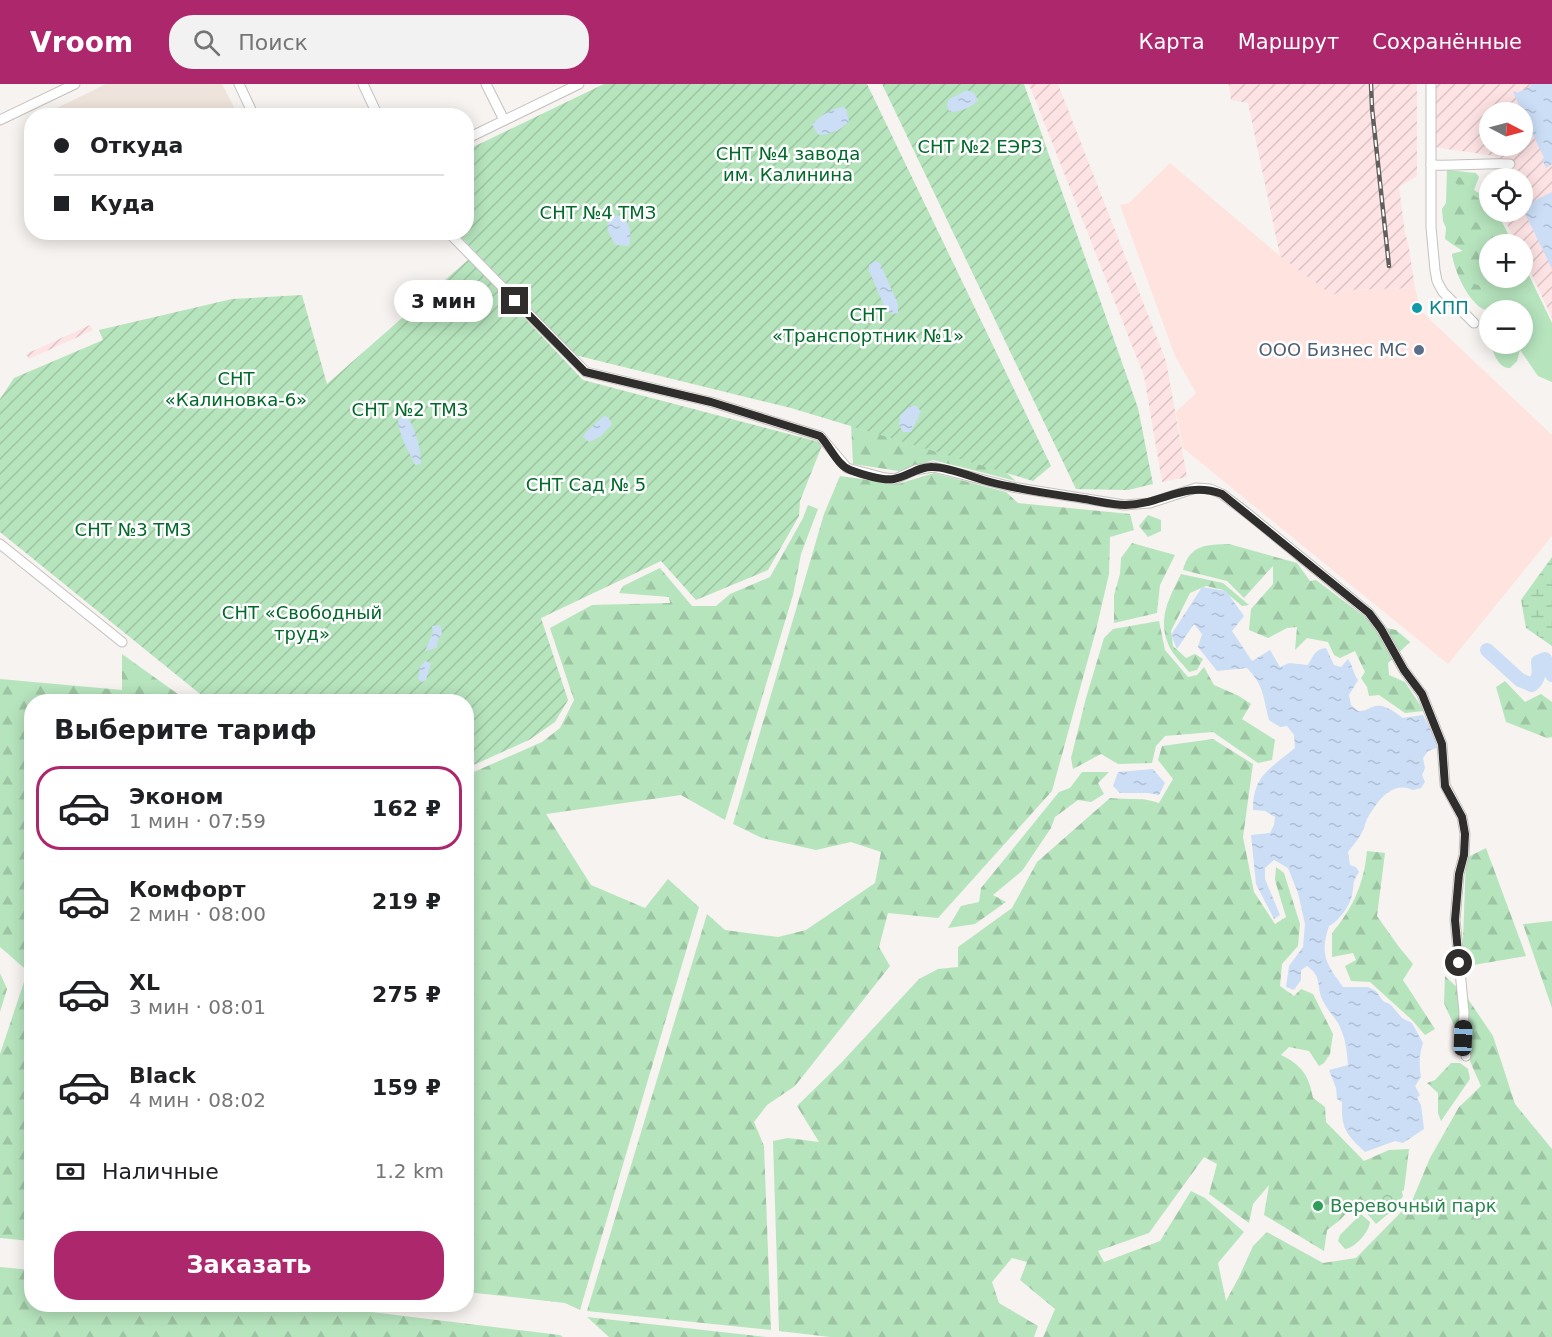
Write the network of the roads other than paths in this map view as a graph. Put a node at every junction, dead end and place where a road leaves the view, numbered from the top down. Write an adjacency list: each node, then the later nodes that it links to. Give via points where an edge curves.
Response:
1 (75, 84): 8 (street)
2 (239, 84): 9 (street)
3 (363, 84): 10 (street)
4 (486, 84): 12 (street)
5 (579, 84): 12 (street)
6 (1431, 84): 15 (street)
7 (24, 108): 11 (street)
8 (25, 108)
9 (250, 108)
10 (374, 108)
11 (0, 120)
12 (504, 120): 13 (street)
13 (474, 135)
14 (1510, 164): 15 (street)
15 (1431, 165): 17 (street, via 1431,227 1437,281)
16 (456, 240): 20 (street, via 585,372 711,402 820,436 847,468 895,479 933,467 1012,487 1124,505 1149,503 1196,488 1210,489 1247,513 1369,613 1422,694 1442,744 1445,786 1462,817 1465,834 1455,920)
17 (1474, 323)
18 (0, 544): 19 (street)
19 (122, 642)
20 (1466, 1056)

